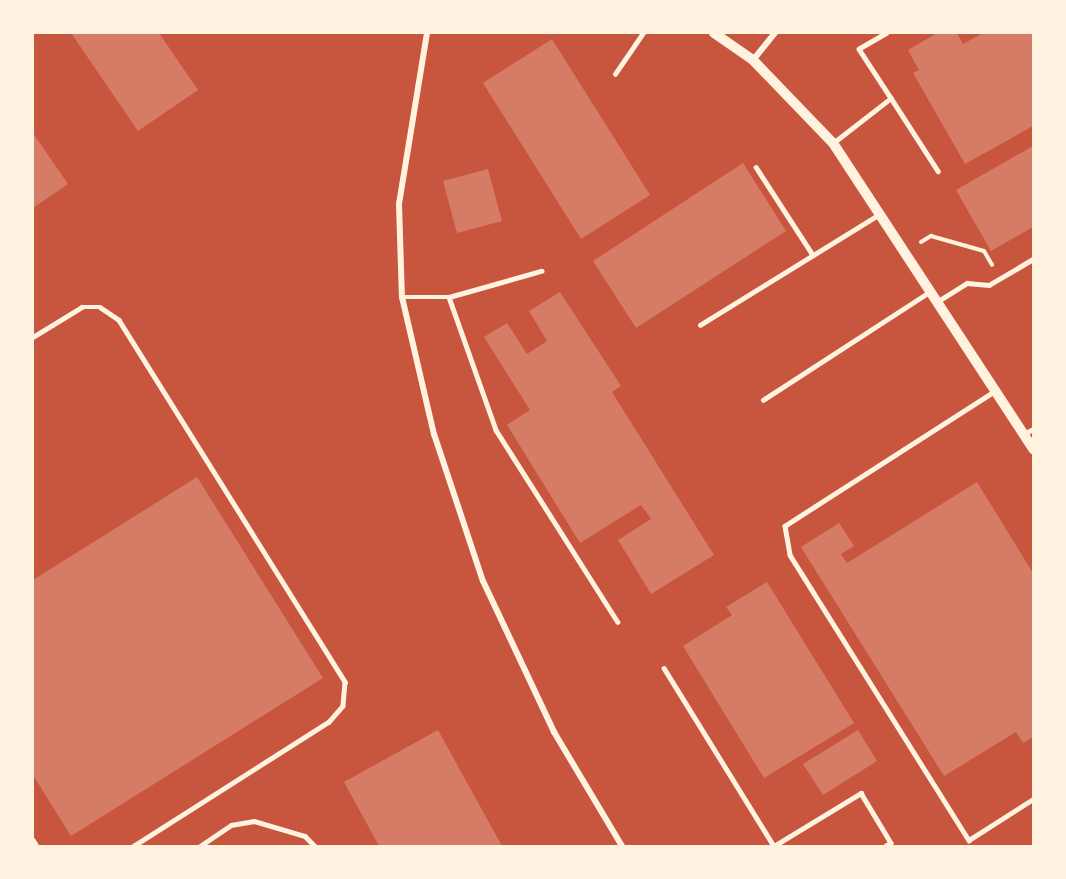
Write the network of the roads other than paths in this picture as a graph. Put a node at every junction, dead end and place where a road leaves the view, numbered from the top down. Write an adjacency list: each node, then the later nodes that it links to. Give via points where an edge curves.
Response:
1 (427, 33): 17 (street, via 399,204)
2 (643, 33): 7 (lane)
3 (714, 33): 6 (street)
4 (775, 33): 6 (street)
5 (886, 33): 8 (lane, via 859,49)
6 (753, 60): 9 (street)
7 (615, 74)
8 (891, 98): 9 (lane); 11 (lane)
9 (833, 143): 12 (street)
10 (756, 167): 13 (lane)
11 (938, 171)
12 (883, 212): 13 (lane); 16 (street)
13 (813, 255): 20 (lane)
14 (1033, 259): 19 (lane, via 989,285 967,283)
15 (541, 271): 18 (lane)
16 (933, 289): 19 (street); 23 (lane)
17 (402, 297): 18 (lane); 34 (street, via 434,434 483,581 554,732)
18 (448, 297): 26 (lane, via 496,430)
19 (940, 300): 22 (street)
20 (700, 325)
21 (33, 337): 31 (lane, via 82,307 100,307 119,320 345,682 344,706 329,722)
22 (996, 390): 24 (street); 28 (lane, via 785,526 790,555 969,840)
23 (763, 400)
24 (1029, 432): 25 (street)
25 (1033, 448)
26 (618, 622)
27 (664, 668): 35 (lane, via 774,846 861,793 891,843)
28 (1033, 799)
29 (33, 841): 30 (street)
30 (36, 846)
31 (134, 846)
32 (200, 846): 33 (lane, via 231,825 254,821 305,836)
33 (315, 846)
34 (622, 846)
35 (886, 846)

